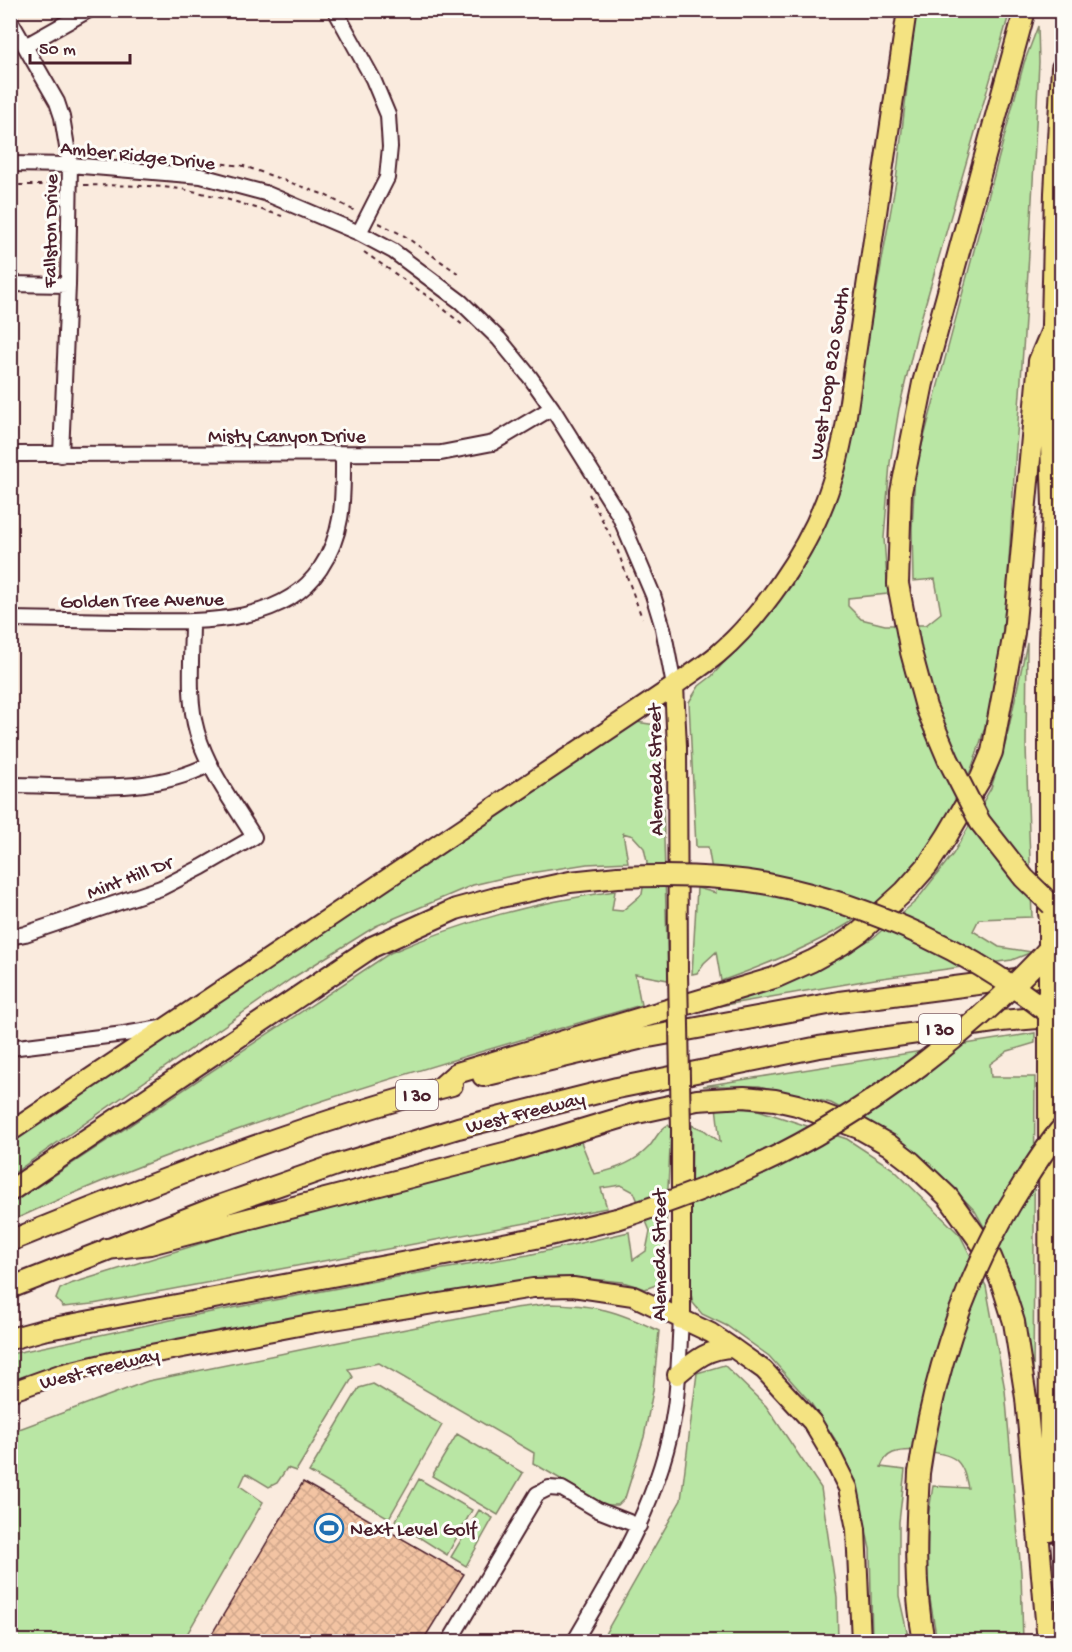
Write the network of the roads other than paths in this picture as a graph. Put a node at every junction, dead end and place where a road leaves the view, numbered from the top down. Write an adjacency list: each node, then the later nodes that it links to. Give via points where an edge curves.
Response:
1 (89, 10): 6 (street)
2 (335, 10): 10 (street, via 374,79 388,115 387,178)
3 (907, 10): 20 (main road, West Loop 820 South, via 846,422 825,502 781,583 748,624 718,654)
4 (1025, 10): 23 (highway, bridge, via 923,383 901,492 898,584 926,707 948,759 980,822)
5 (10, 21): 6 (street, Fallston Drive)
6 (25, 46): 9 (street, Fallston Drive, via 57,102)
7 (1062, 68): 13 (highway)
8 (10, 164): 9 (street, Amber Ridge Drive)
9 (70, 165): 10 (street, Amber Ridge Drive, via 201,176 265,193); 12 (street, Fallston Drive)
10 (360, 233): 14 (street, Alemeda Street, via 393,251 461,302 499,339)
11 (10, 284): 12 (street)
12 (68, 285): 17 (street, Fallston Drive)
13 (1052, 330): 23 (highway, via 1049,646); 30 (highway, via 1039,361 1014,633 992,752 981,778 928,865 860,932 812,961 774,978 457,1073)
14 (552, 408): 16 (street, Misty Canyon Drive, via 493,444 466,450 409,455); 20 (street, Alemeda Street, via 619,514 653,595)
15 (10, 454): 17 (street, Misty Canyon Drive)
16 (343, 454): 17 (street, Misty Canyon Drive); 19 (street, Golden Tree Avenue, via 343,509 334,543 320,569 297,594 276,605 224,620)
17 (61, 455)
18 (10, 619): 19 (street, Golden Tree Avenue)
19 (192, 621): 21 (street, via 192,699 197,731)
20 (674, 686): 28 (main road); 37 (main road, Alemeda Street, bridge)
21 (210, 764): 22 (street, via 192,773 130,786); 24 (street, Mint Hill Dr, via 254,837 161,888)
22 (10, 785)
23 (1057, 923): 38 (highway, bridge, via 1005,993 908,1074 851,1115 756,1166 675,1200 541,1237); 47 (highway, bridge, via 1049,1083)
24 (10, 937)
25 (1062, 973): 30 (highway, I 30, via 839,1002 643,1038)
26 (1062, 1016): 35 (highway, West Freeway / I 30, via 819,1047 617,1088 458,1128 336,1165)
27 (1062, 1024): 33 (highway, bridge, via 1016,988 950,949 863,910 821,896 766,884 669,875 570,882 466,906 372,947)
28 (166, 1027): 29 (street); 32 (main road)
29 (10, 1048)
30 (440, 1088): 34 (highway, I 30, via 245,1151)
31 (1062, 1128): 46 (highway, bridge, via 1001,1218 947,1342 925,1427 919,1473 915,1561)
32 (10, 1132)
33 (10, 1191)
34 (10, 1241)
35 (106, 1249): 36 (highway, West Freeway / I 30); 47 (highway, via 150,1244 697,1100 775,1100 859,1128 911,1162 948,1197 991,1257 1002,1284 1014,1322 1026,1398)
36 (10, 1288)
37 (681, 1320): 39 (main road); 40 (street, Alemeda Street); 41 (main road, West Freeway, via 633,1296 573,1287 533,1288 119,1360 60,1374)
38 (10, 1339)
39 (733, 1348): 40 (main road, via 710,1351); 45 (main road, via 764,1370 812,1422 848,1488 856,1529)
40 (677, 1375): 42 (street, Alemeda Street, via 666,1450)
41 (10, 1392)
42 (639, 1526): 43 (street, via 562,1490 543,1490); 44 (street, Alemeda Street)
43 (449, 1641)
44 (574, 1641)
45 (861, 1641)
46 (924, 1641)
47 (1049, 1641)

